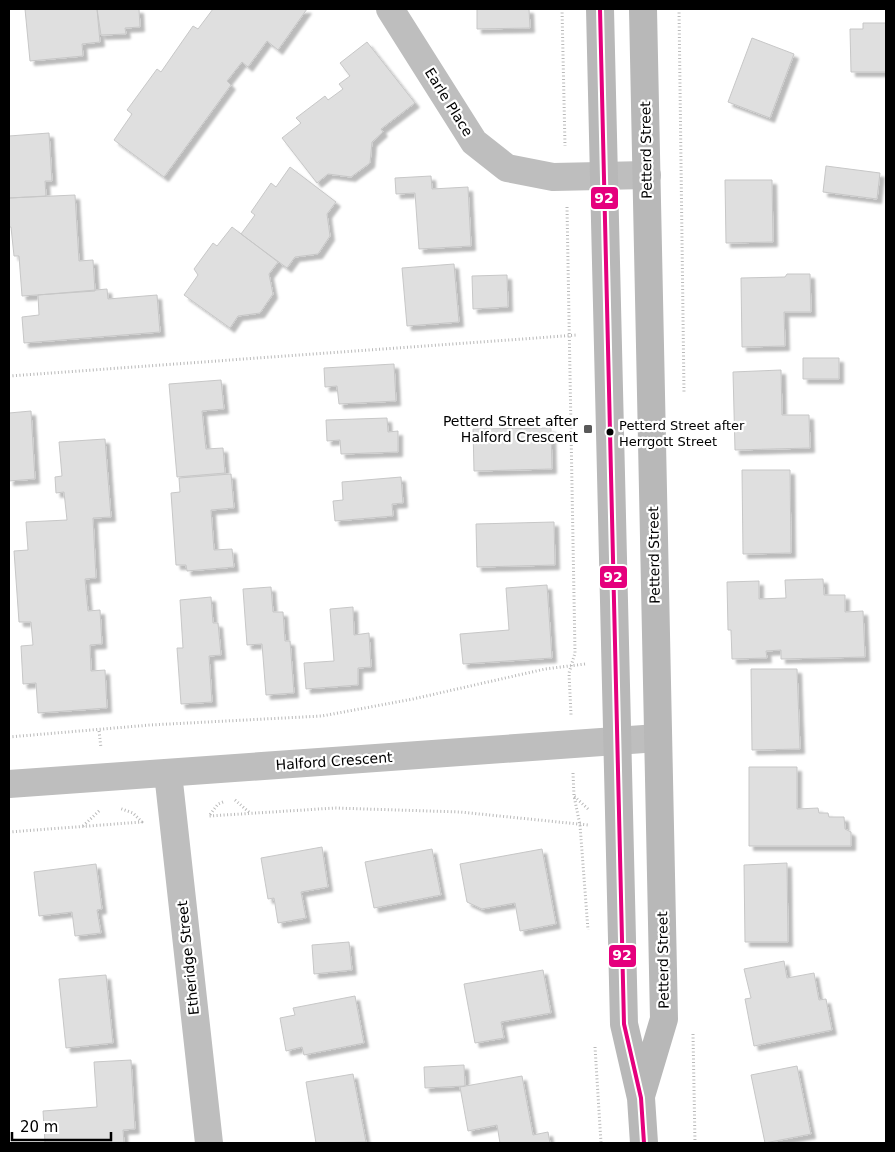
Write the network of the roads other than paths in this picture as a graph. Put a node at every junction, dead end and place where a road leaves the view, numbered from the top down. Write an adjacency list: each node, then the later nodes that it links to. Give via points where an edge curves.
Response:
1 (390, 9): 5 (street, Earle Place, via 474,142 507,168 552,177)
2 (600, 9): 5 (street, Petterd Street)
3 (643, 9): 4 (street, Petterd Street)
4 (647, 175): 5 (street, Earle Place); 6 (street, Petterd Street)
5 (604, 176): 7 (street, Petterd Street)
6 (658, 738): 7 (street, Halford Crescent); 10 (street, Petterd Street, via 664,1019)
7 (617, 741): 8 (street, Halford Crescent); 10 (street, Petterd Street, via 624,1024)
8 (168, 773): 9 (street, Halford Crescent); 11 (street, Etheridge Street)
9 (9, 784)
10 (641, 1098): 12 (street, Petterd Street)
11 (209, 1143)
12 (644, 1143)

